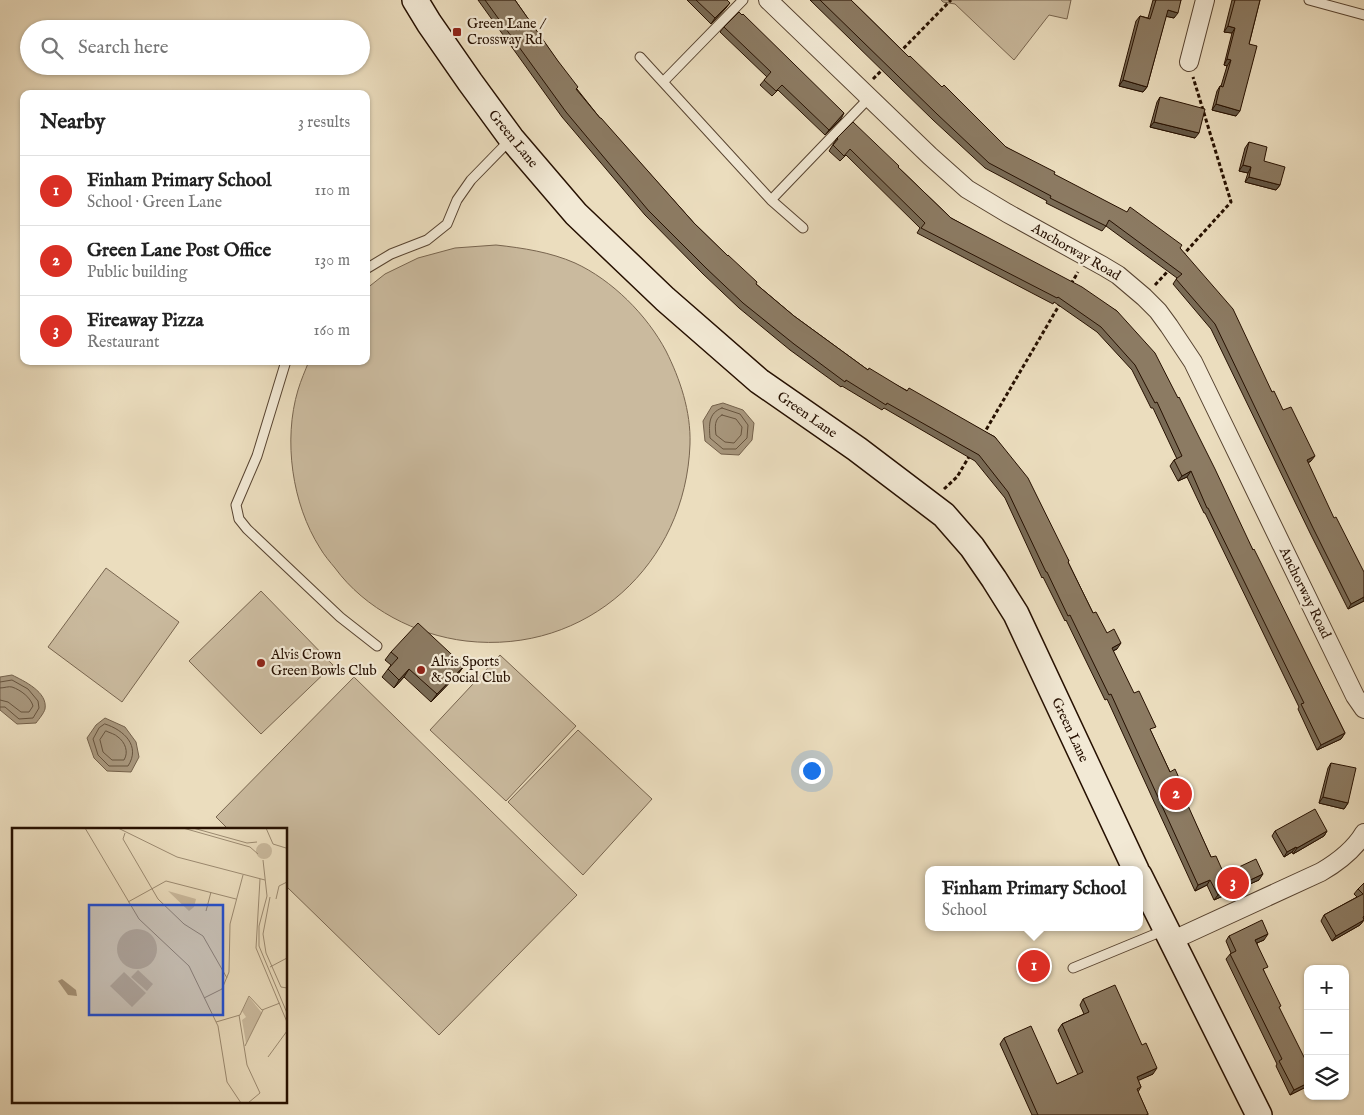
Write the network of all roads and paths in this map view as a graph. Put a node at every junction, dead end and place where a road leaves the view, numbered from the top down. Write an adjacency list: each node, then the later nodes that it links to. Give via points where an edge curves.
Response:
1 (415, 0): 14 (street, Green Lane)
2 (743, 0): 12 (lane)
3 (768, 0): 13 (street, Anchorway Road)
4 (951, 0): 8 (path)
5 (1205, 0): 10 (street)
6 (1309, 0): 7 (lane)
7 (1364, 15)
8 (896, 56)
9 (640, 58): 12 (lane)
10 (1189, 62): 18 (path, via 1231,202)
11 (889, 63): 13 (path)
12 (662, 82): 15 (lane)
13 (865, 94): 15 (lane); 17 (street, Anchorway Road, via 967,189)
14 (511, 138): 19 (lane, via 471,180 457,200 447,224 426,240); 27 (street, Green Lane, via 576,214 759,381)
15 (771, 200): 16 (lane)
16 (803, 228)
17 (1087, 256): 21 (path); 23 (street, Anchorway Road, via 1118,275)
18 (1177, 260)
19 (370, 267)
20 (1171, 268): 23 (path)
21 (1069, 288)
22 (1064, 296): 25 (path)
23 (1144, 297): 29 (street, Anchorway Road, via 1158,311 1193,362)
24 (285, 365): 28 (lane, via 257,456 236,505 239,519 340,618)
25 (981, 438)
26 (971, 454): 27 (path, via 957,477)
27 (929, 503): 31 (street, Green Lane, via 972,547 1016,614)
28 (377, 646)
29 (1364, 709)
30 (1364, 833): 33 (street, via 1344,856 1322,872)
31 (1134, 866)
32 (1143, 883): 33 (street)
33 (1168, 935): 34 (lane); 35 (street)
34 (1072, 968)
35 (1258, 1115)

